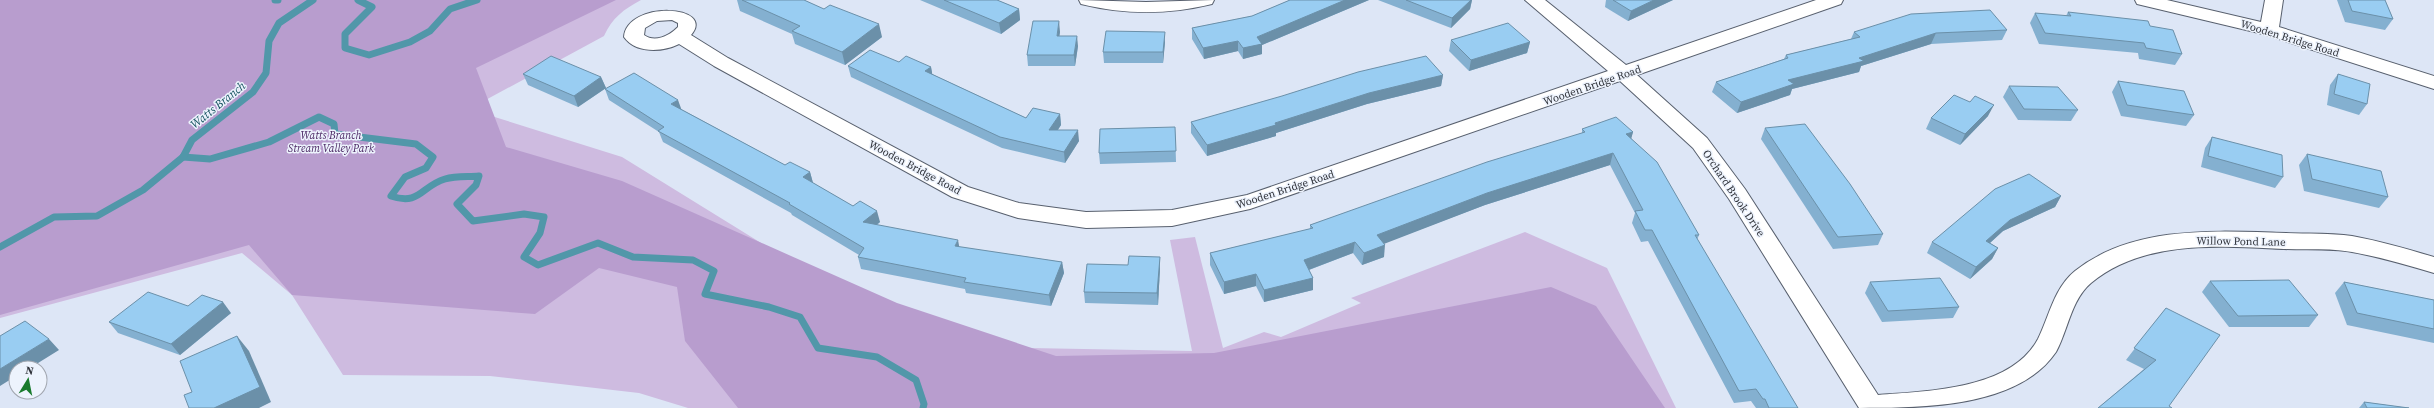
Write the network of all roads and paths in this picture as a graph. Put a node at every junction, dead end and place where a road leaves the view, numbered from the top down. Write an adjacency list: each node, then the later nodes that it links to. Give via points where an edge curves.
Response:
1 (1088, 0): 2 (street, via 1113,7 1152,9 1175,8)
2 (1205, 0)
3 (1534, 0): 9 (street, Orchard Brook Drive)
4 (1834, 0): 9 (street, Wooden Bridge Road)
5 (2144, 0): 7 (street, Wooden Bridge Road)
6 (2274, 0): 7 (street)
7 (2269, 30): 10 (street, Wooden Bridge Road)
8 (680, 36): 9 (street, Wooden Bridge Road, via 720,62 960,192 1018,210 1086,220 1172,218 1250,202)
9 (1624, 74): 12 (street, Orchard Brook Drive, via 1679,122 1719,167)
10 (2434, 83)
11 (2434, 265): 12 (street, Willow Pond Lane, via 2349,244 2210,238 2176,241 2145,248 2110,261 2081,278 2060,309 2046,347 2029,366 2004,382 1976,393)
12 (1872, 407)

